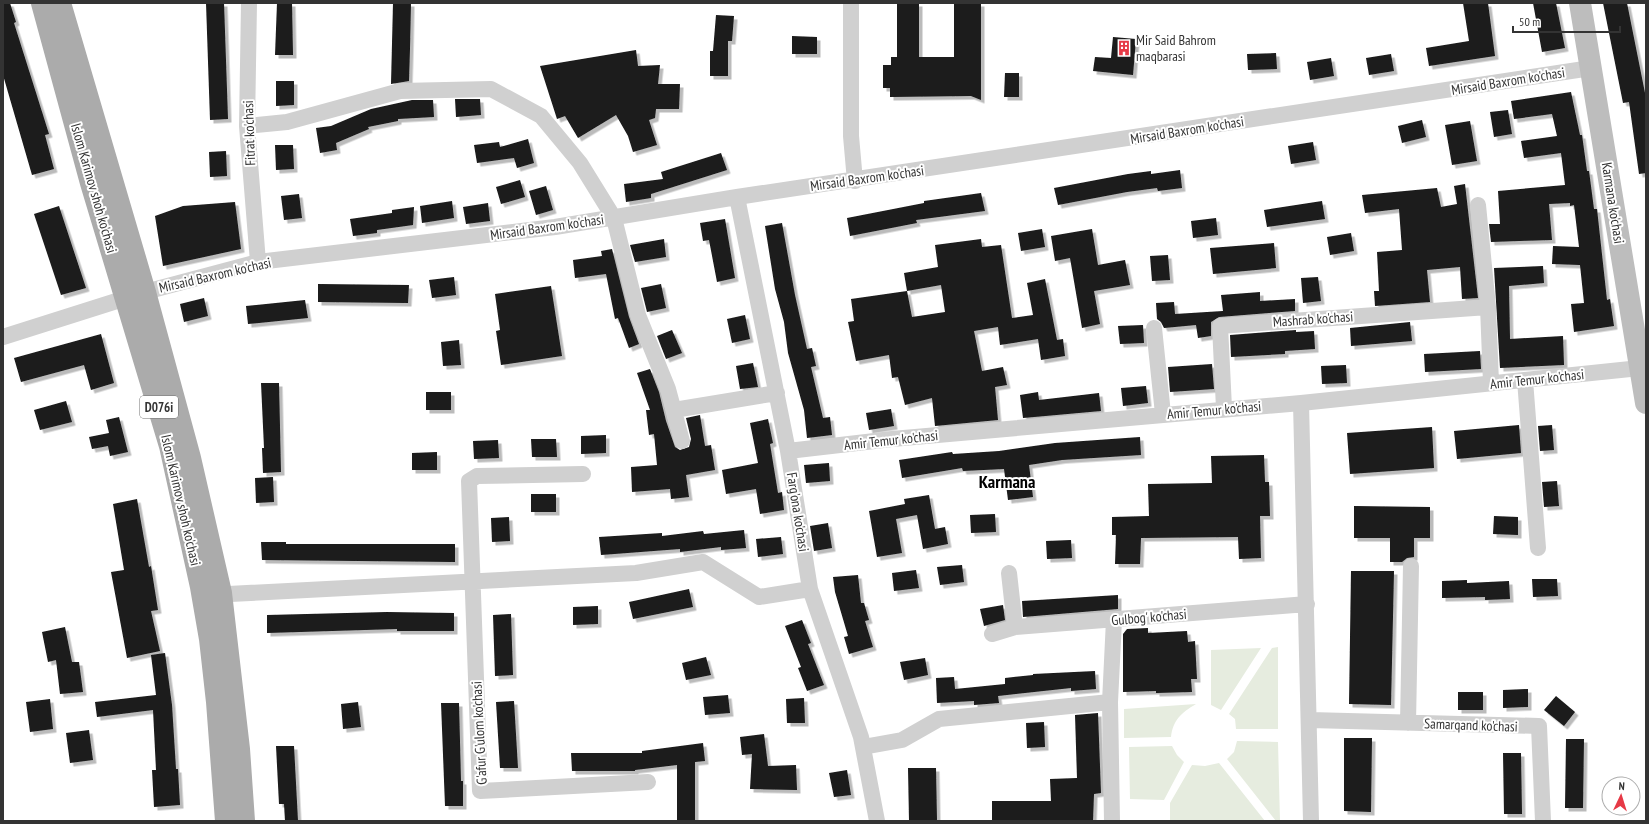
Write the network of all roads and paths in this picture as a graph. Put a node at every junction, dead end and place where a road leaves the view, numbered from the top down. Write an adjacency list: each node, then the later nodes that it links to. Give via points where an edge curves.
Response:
1 (42, 3): 13 (main road, Islom Karimov shoh ko'chasi / D076i, via 91,183)
2 (60, 3): 13 (main road, Islom Karimov shoh ko'chasi / D076i)
3 (249, 3): 7 (street, Fitrat ko'chasi)
4 (851, 3): 8 (street, via 851,136)
5 (1580, 3): 6 (main road, Karmana ko'chasi)
6 (1591, 68): 8 (street, Mirsaid Baxrom ko'chasi); 17 (main road, Karmana ko'chasi)
7 (247, 126): 11 (street, via 287,122 400,91 491,89 541,116 580,163); 12 (street, Fitrat ko'chasi)
8 (855, 181): 9 (street, Mirsaid Baxrom ko'chasi)
9 (737, 197): 11 (street, Mirsaid Baxrom ko'chasi); 20 (street, Farg'ona ko'chasi)
10 (1478, 205): 14 (street)
11 (614, 218): 12 (street, Mirsaid Baxrom ko'chasi); 24 (street, via 638,315)
12 (258, 262): 13 (street, Mirsaid Baxrom ko'chasi)
13 (136, 295): 16 (street, Mirsaid Baxrom ko'chasi); 34 (main road, Islom Karimov shoh ko'chasi / D076i, via 170,446)
14 (1488, 307): 19 (street); 23 (street, Mashrab ko'chasi, via 1220,326)
15 (1154, 328): 25 (street)
16 (3, 337)
17 (1640, 368): 18 (street, Amir Temur ko'chasi); 21 (main road, Karmana ko'chasi)
18 (1525, 380): 19 (street, Amir Temur ko'chasi); 29 (street)
19 (1491, 383): 22 (street, Amir Temur ko'chasi)
20 (777, 394): 24 (street); 27 (street, Farg'ona ko'chasi)
21 (1646, 402)
22 (1301, 403): 23 (street, Amir Temur ko'chasi); 35 (street)
23 (1224, 408): 25 (street, Amir Temur ko'chasi)
24 (674, 410): 26 (street)
25 (1163, 414): 27 (street, Amir Temur ko'chasi)
26 (682, 441)
27 (788, 451): 33 (street, Farg'ona ko'chasi)
28 (583, 474): 32 (street, G'afur G'ulom ko'chasi, via 477,476 469,481)
29 (1538, 548)
30 (1410, 566): 41 (street)
31 (1009, 573): 37 (street)
32 (473, 580): 33 (street, via 636,573 703,562 760,596); 34 (street); 43 (street, G'afur G'ulom ko'chasi, via 480,791)
33 (810, 589): 42 (street, Farg'ona ko'chasi)
34 (212, 594): 44 (main road, Islom Karimov shoh ko'chasi / D076i); 45 (main road, Islom Karimov shoh ko'chasi / D076i, via 239,749)
35 (1307, 604): 36 (street, Gulbog' ko'chasi); 40 (street)
36 (1114, 620): 37 (street, Gulbog' ko'chasi); 39 (street)
37 (1015, 627): 38 (street, Gulbog' ko'chasi)
38 (992, 634)
39 (1110, 702): 42 (street, via 939,718 902,740); 47 (street)
40 (1310, 720): 41 (street, Samarqand ko'chasi); 48 (street)
41 (1408, 723): 49 (street, Samarqand ko'chasi, via 1539,726)
42 (863, 747): 46 (street, Farg'ona ko'chasi)
43 (648, 782)
44 (226, 821)
45 (244, 821)
46 (877, 821)
47 (1112, 821)
48 (1311, 821)
49 (1543, 821)

